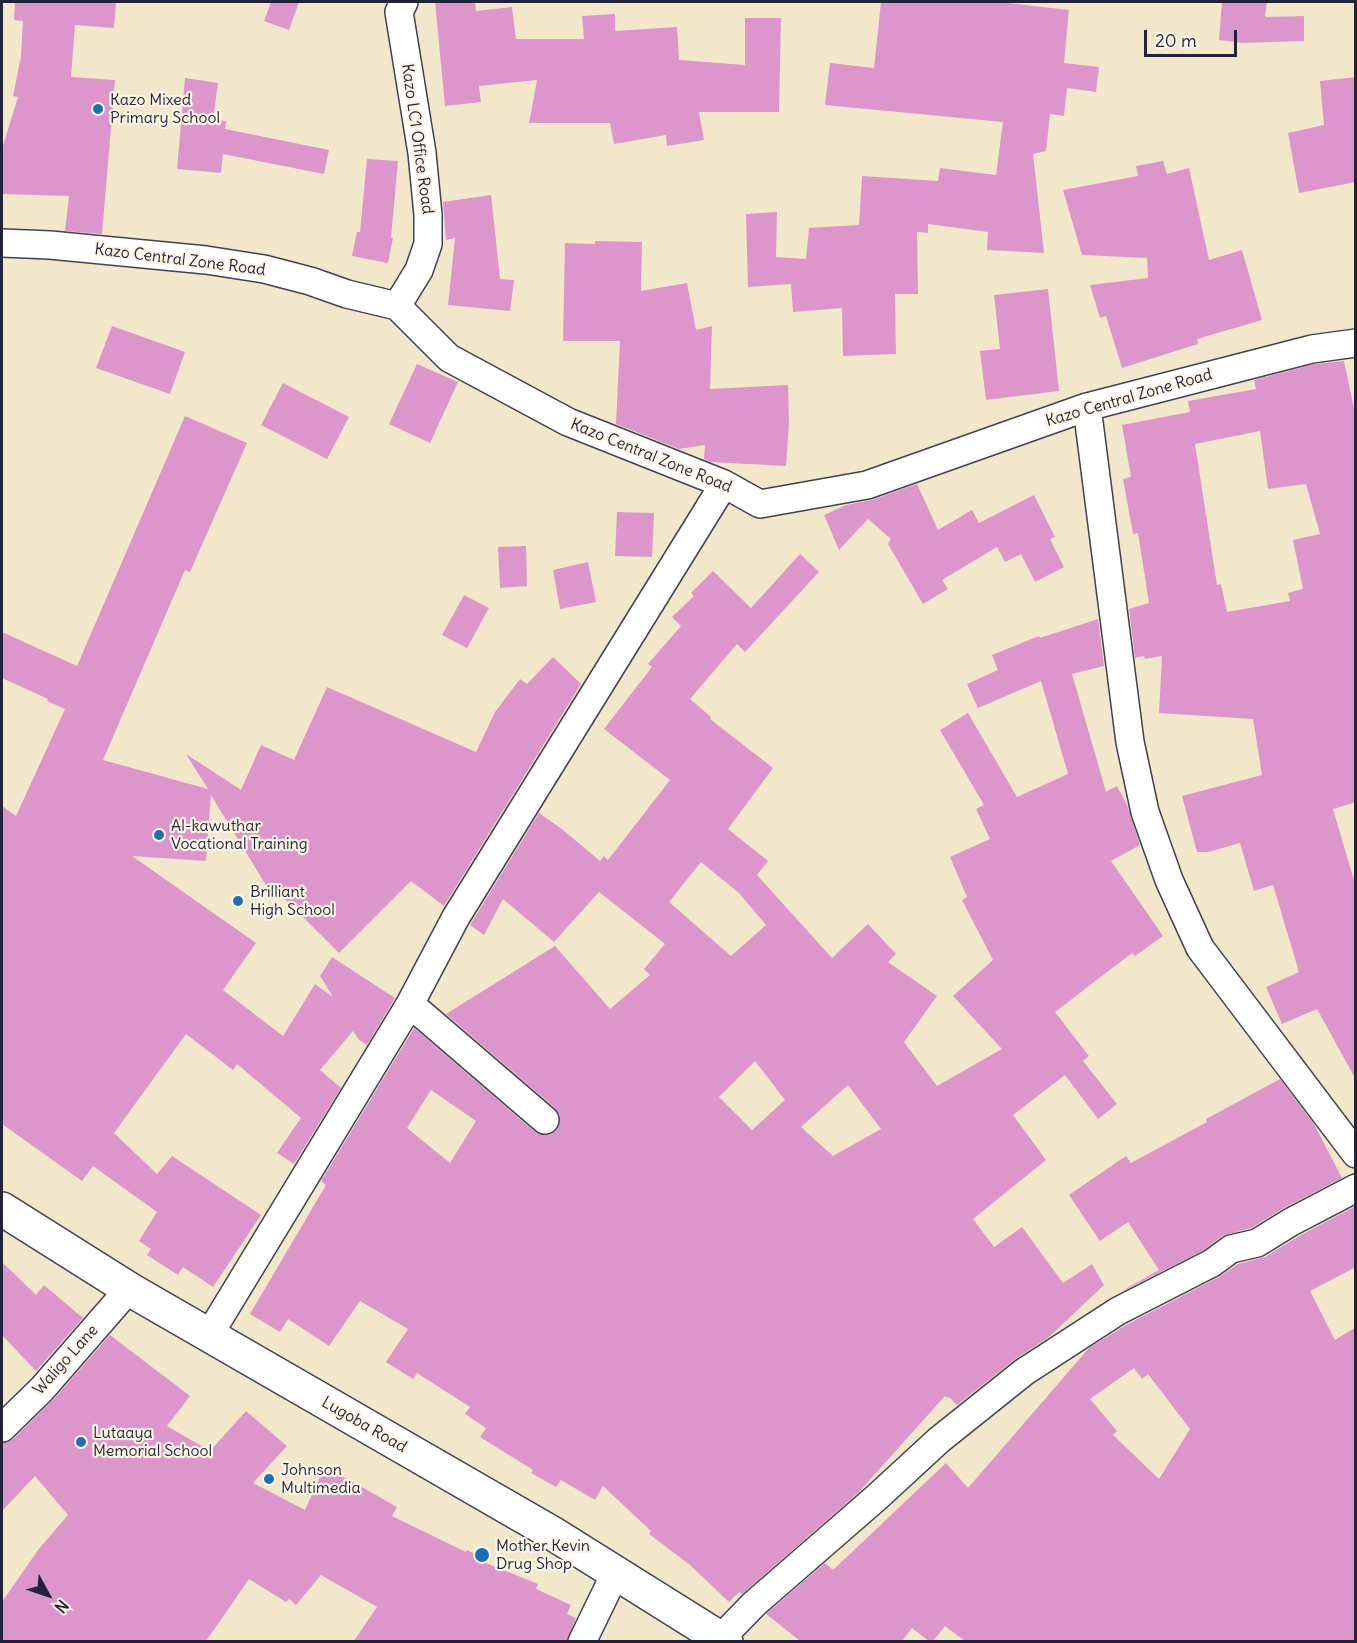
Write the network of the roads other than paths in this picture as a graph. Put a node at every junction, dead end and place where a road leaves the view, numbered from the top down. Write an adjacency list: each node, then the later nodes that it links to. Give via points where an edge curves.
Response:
1 (404, 2): 3 (street, Kazo LC1 Office Road, via 399,12 422,153 428,244 419,270)
2 (2, 243): 3 (street, Kazo Central Zone Road, via 217,262 292,276)
3 (397, 306): 6 (street, Kazo Central Zone Road, via 459,364 568,422)
4 (1356, 343): 5 (street, Kazo Central Zone Road, via 1312,349)
5 (1087, 406): 6 (street, Kazo Central Zone Road, via 867,485 760,504); 9 (street, via 1130,742 1145,812 1166,871 1200,948)
6 (724, 484): 7 (street, via 456,916)
7 (410, 1004): 8 (street); 13 (street)
8 (545, 1120)
9 (1356, 1154)
10 (1356, 1188): 16 (street, via 1257,1243 1232,1249 1118,1311 1024,1372 939,1440 754,1604)
11 (2, 1209): 12 (street, Lugoba Road)
12 (129, 1289): 13 (street, Lugoba Road); 14 (street, Waligo Lane, via 42,1389)
13 (209, 1335): 15 (street, Lugoba Road, via 552,1533)
14 (2, 1428)
15 (615, 1574): 16 (street, Lugoba Road); 17 (street)
16 (724, 1640)
17 (582, 1641)

